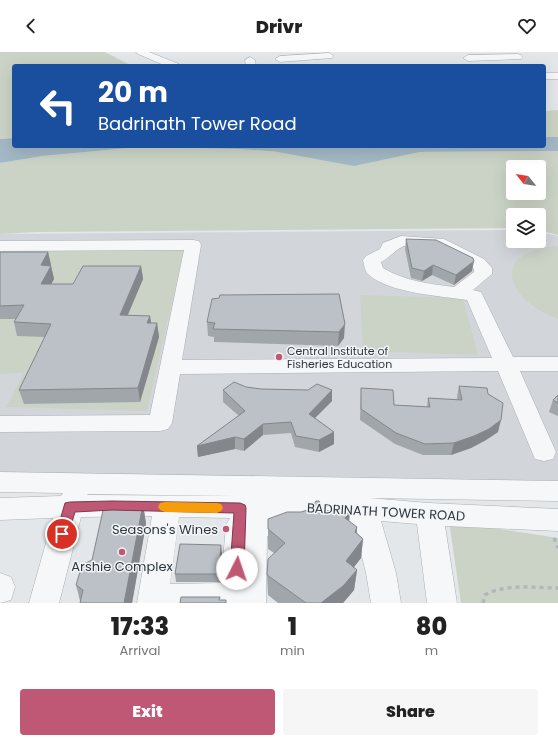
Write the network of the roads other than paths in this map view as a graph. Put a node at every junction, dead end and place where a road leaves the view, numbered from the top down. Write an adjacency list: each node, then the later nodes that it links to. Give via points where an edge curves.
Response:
1 (141, 52): 7 (street)
2 (459, 52): 5 (street)
3 (327, 54): 6 (street); 8 (street)
4 (518, 56): 5 (street)
5 (468, 58): 9 (street)
6 (280, 59)
7 (170, 64)
8 (335, 64)
9 (476, 64)
10 (546, 76): 11 (street)
11 (558, 76)
12 (0, 246): 16 (street, via 193,245)
13 (458, 293): 13 (street, via 416,288 383,277 374,271 372,260 401,241 438,243 483,268 483,274); 14 (street, via 474,296)
14 (506, 364): 15 (street); 16 (street); 18 (street)
15 (558, 364)
16 (170, 367): 17 (street, via 160,423)
17 (0, 424)
18 (544, 452)
19 (0, 482): 21 (street)
20 (558, 491): 21 (street)
21 (75, 494): 22 (street, via 112,506); 23 (street); 30 (street)
22 (167, 507): 25 (street); 28 (street)
23 (0, 509)
24 (429, 514): 26 (street, BADRINATH TOWER ROAD); 27 (street, BADRINATH TOWER ROAD); 32 (street)
25 (250, 515): 26 (street, BADRINATH TOWER ROAD, via 287,519 348,520); 29 (street)
26 (367, 517): 31 (street)
27 (558, 520)
28 (152, 601): 29 (street)
29 (240, 601)
30 (44, 603)
31 (386, 603)
32 (442, 603)

